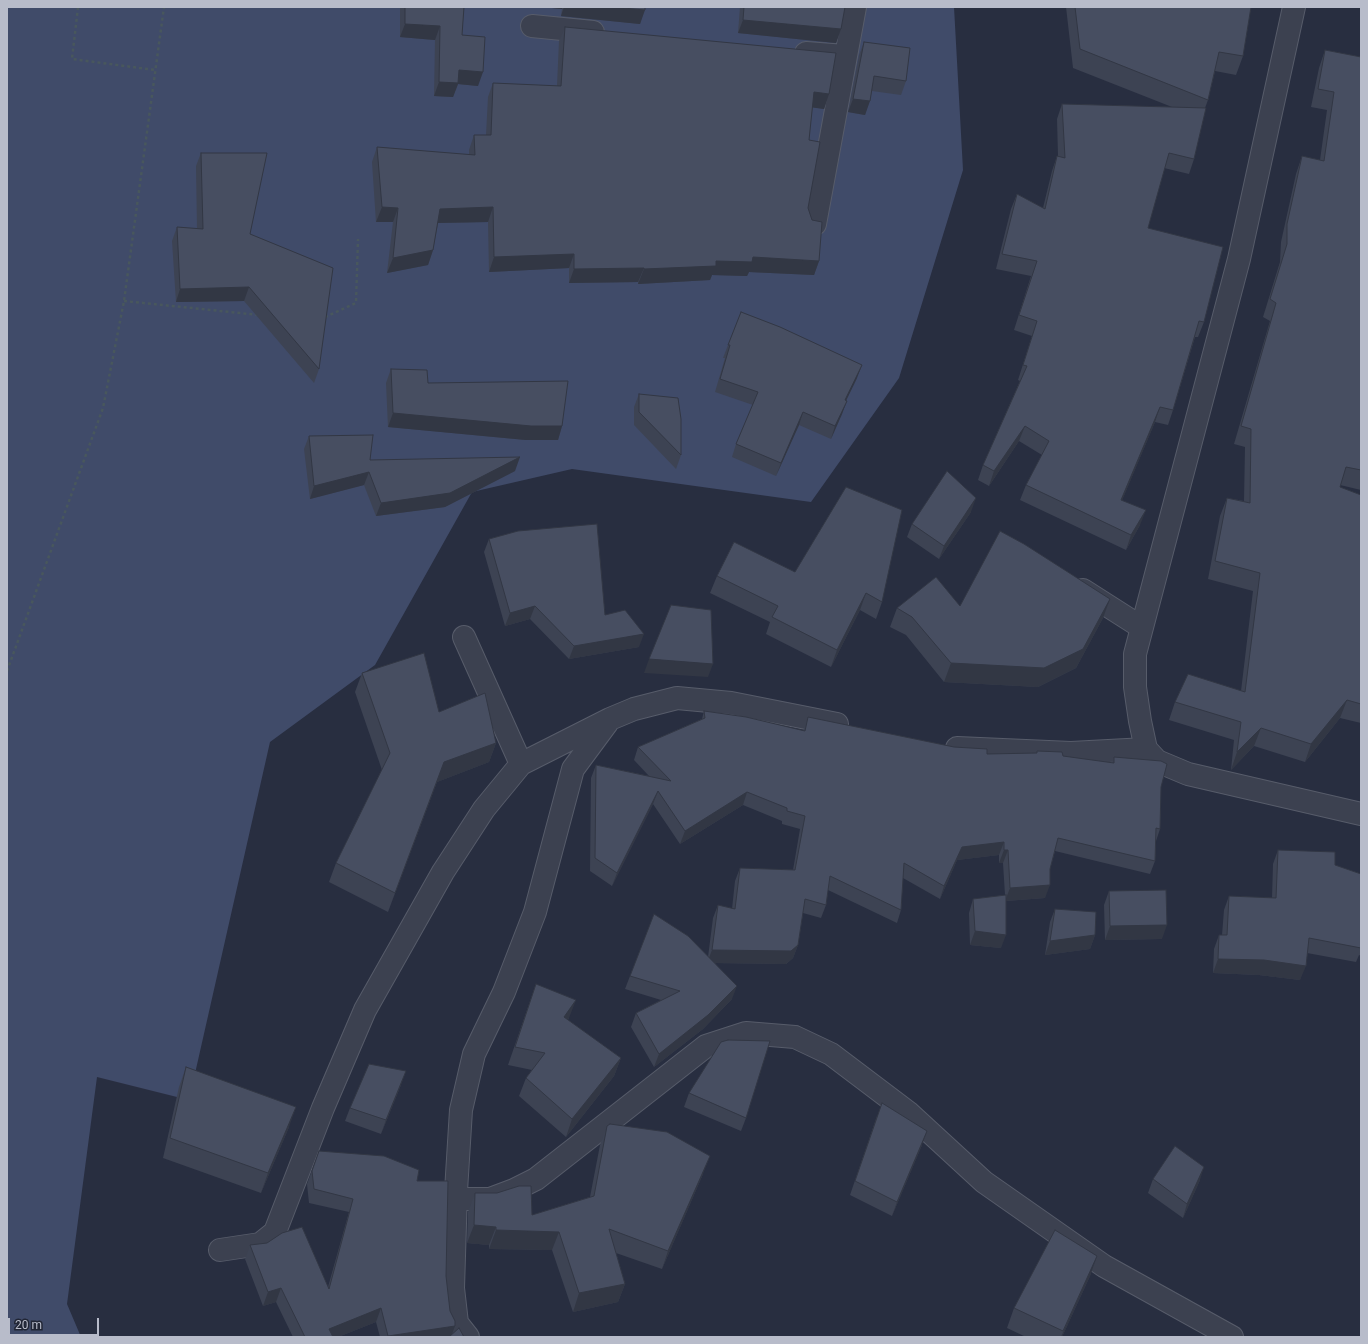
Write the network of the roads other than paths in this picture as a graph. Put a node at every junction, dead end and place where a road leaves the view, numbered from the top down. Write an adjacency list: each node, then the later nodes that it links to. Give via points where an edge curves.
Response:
1 (855, 7): 6 (street)
2 (1294, 7): 9 (street, via 1239,259)
3 (532, 26): 4 (street)
4 (610, 33)
5 (783, 50): 6 (street)
6 (845, 56): 7 (street)
7 (815, 224)
8 (1064, 577): 9 (street)
9 (1142, 627): 14 (street, via 1135,654 1135,687)
10 (464, 637): 15 (street)
11 (610, 719): 12 (street, via 634,709 678,698 731,703); 15 (street); 17 (street, via 573,769 534,912 504,992 474,1054 461,1110)
12 (860, 729)
13 (937, 744): 14 (street, via 952,748 1071,753)
14 (1146, 749): 16 (street, via 1157,761 1188,774)
15 (521, 764): 18 (street, via 484,809 443,872 365,1010 323,1108 276,1232 260,1244)
16 (1361, 814)
17 (456, 1199): 19 (street, via 453,1288 457,1323); 20 (street, via 490,1199 536,1179 706,1046 746,1033 795,1037 831,1054 909,1113 984,1182 1104,1266)
18 (220, 1250)
19 (468, 1337)
20 (1232, 1337)

